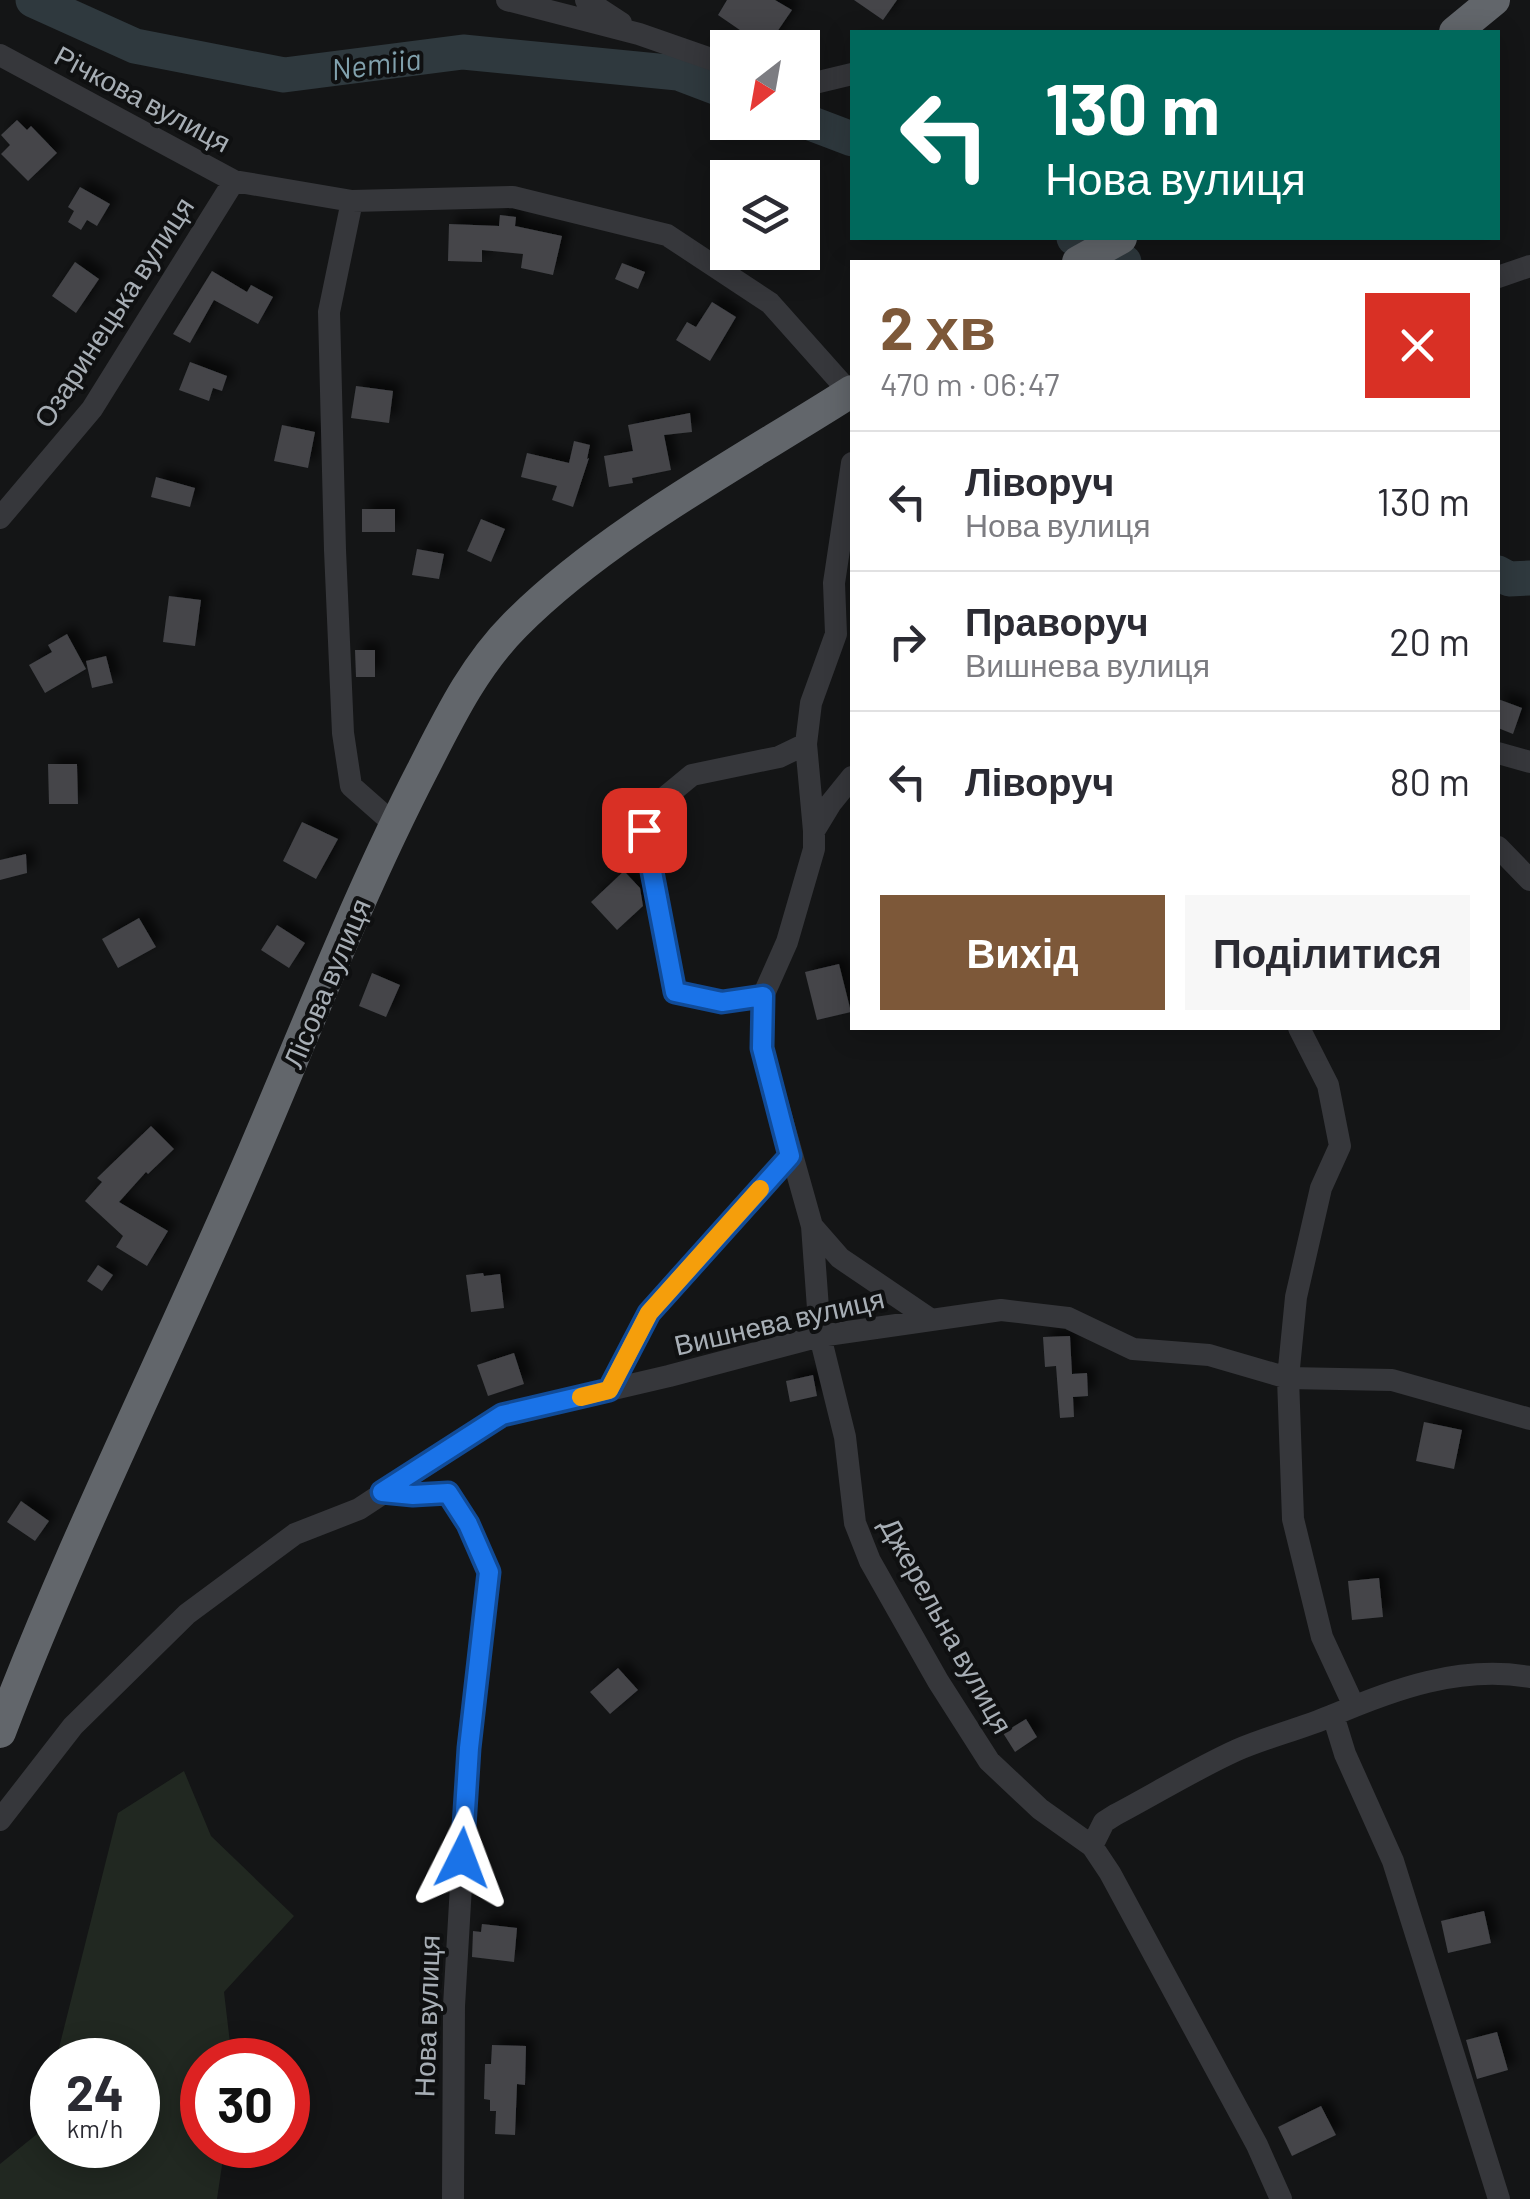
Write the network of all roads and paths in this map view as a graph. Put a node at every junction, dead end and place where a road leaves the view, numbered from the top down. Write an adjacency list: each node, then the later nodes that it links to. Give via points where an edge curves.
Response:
1 (506, 0): 5 (street)
2 (586, 0): 5 (street)
3 (1494, 0): 4 (highway)
4 (1457, 30)
5 (638, 34): 7 (street)
6 (0, 55): 10 (street, Річкова вулиця)
7 (710, 59)
8 (850, 74): 9 (street)
9 (820, 82)
10 (234, 182): 11 (street, Річкова вулиця); 19 (street, Озаринецька вулиця, via 92,409)
11 (352, 201): 16 (street, Річкова вулиця, via 513,197 667,236 770,303); 24 (street, via 330,312 344,733 351,786)
12 (1117, 240): 13 (highway)
13 (1082, 260)
14 (1530, 266): 15 (street)
15 (1500, 276)
16 (850, 391)
17 (850, 394): 24 (highway, Лісова вулиця, via 657,514 514,626 465,687)
18 (850, 476): 20 (street, Джерельна вулиця, via 834,583 836,634 811,703)
19 (0, 518)
20 (806, 744): 25 (street, Джерельна вулиця); 28 (street, via 778,757 692,775 652,808 644,830 675,992 722,1002)
21 (1500, 754): 22 (street)
22 (1530, 762)
23 (850, 779): 25 (street, Джерельна вулиця)
24 (394, 824): 40 (highway, Лісова вулиця, via 44,1616)
25 (814, 831): 28 (street, Джерельна вулиця, via 787,942)
26 (1500, 849): 27 (street)
27 (1530, 880)
28 (763, 996): 30 (street, Джерельна вулиця, via 762,1048)
29 (1300, 1030): 34 (street, via 1328,1085 1340,1146 1320,1188 1296,1297)
30 (790, 1156): 31 (street, Джерельна вулиця); 35 (street, via 649,1313)
31 (812, 1226): 32 (street, Джерельна вулиця, via 840,1258); 33 (street, Джерельна вулиця)
32 (930, 1319): 33 (street, Вишнева вулиця); 34 (street, Вишнева вулиця, via 1001,1310 1068,1318 1132,1348 1210,1356)
33 (820, 1336): 35 (street, Вишнева вулиця); 42 (street, Джерельна вулиця, via 845,1437 854,1522 870,1562 989,1761)
34 (1288, 1378): 36 (street, Вишнева вулиця, via 1392,1380); 39 (street, via 1293,1519)
35 (609, 1390): 37 (street, Вишнева вулиця, via 502,1415)
36 (1530, 1419)
37 (382, 1492): 41 (street, Вишнева вулиця, via 296,1534 187,1614 73,1726); 43 (street, Нова вулиця, via 448,1493 489,1572 469,1748 454,2006)
38 (1530, 1677): 39 (street, via 1451,1675)
39 (1343, 1709): 42 (street, via 1236,1750 1115,1815); 45 (street, via 1345,1754 1393,1861)
40 (0, 1732)
41 (0, 1820)
42 (1092, 1846): 44 (street, Джерельна вулиця)
43 (453, 2199)
44 (1281, 2199)
45 (1499, 2199)

